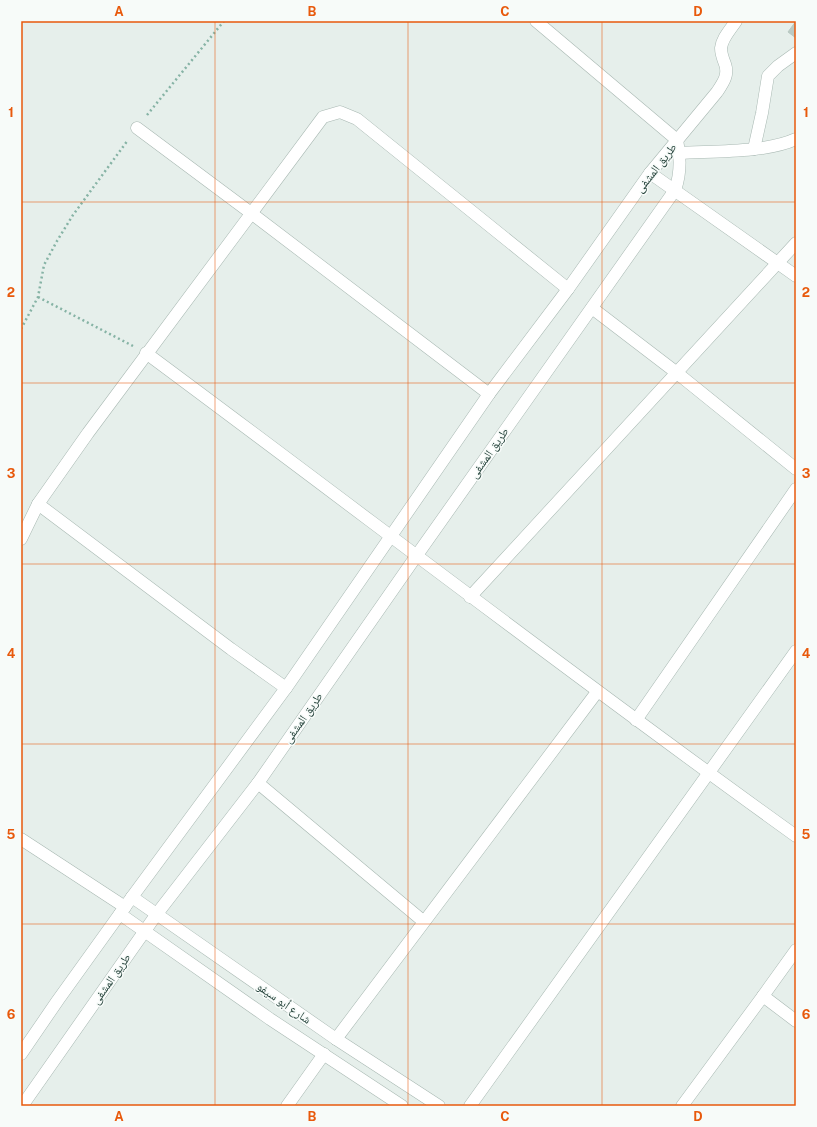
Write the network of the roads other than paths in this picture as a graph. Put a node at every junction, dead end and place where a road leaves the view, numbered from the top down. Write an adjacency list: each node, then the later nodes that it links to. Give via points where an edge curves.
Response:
1 (536, 21): 5 (street)
2 (736, 21): 5 (street, via 721,48 726,66 724,81)
3 (796, 53): 7 (street, via 768,76)
4 (137, 128): 11 (street)
5 (677, 140): 8 (street, طريق المشفى); 9 (street, طريق المشفى)
6 (796, 140): 7 (street)
7 (754, 149): 8 (street)
8 (680, 153): 10 (street, طريق المشفى, via 681,167)
9 (650, 173): 10 (street); 15 (street, طريق المشفى)
10 (675, 190): 13 (street); 16 (street, طريق المشفى)
11 (251, 213): 15 (street, via 323,117 340,112 357,119); 17 (street); 19 (street)
12 (796, 243): 13 (street)
13 (776, 263): 14 (street); 18 (street)
14 (796, 276)
15 (568, 289): 19 (street, طريق المشفى)
16 (592, 308): 18 (street); 25 (street, طريق المشفى)
17 (146, 353): 22 (street); 23 (street)
18 (677, 373): 20 (street); 26 (street)
19 (489, 394): 23 (street, طريق المشفى)
20 (796, 468)
21 (796, 489): 30 (street)
22 (38, 504): 24 (street); 28 (street)
23 (390, 535): 25 (street); 28 (street, طريق المشفى)
24 (21, 539)
25 (417, 555): 26 (street); 32 (street, طريق المشفى)
26 (470, 597): 29 (street)
27 (795, 656): 31 (street)
28 (286, 688): 35 (street, طريق المشفى)
29 (597, 692): 30 (street); 37 (street)
30 (636, 720): 31 (street)
31 (709, 774): 33 (street); 50 (street)
32 (258, 783): 36 (street, طريق المشفى); 37 (street)
33 (796, 836)
34 (21, 839): 35 (street)
35 (126, 906): 36 (street, شارع أبو سيفو); 38 (street, شارع أبو سيفو); 43 (street, طريق المشفى)
36 (156, 915): 38 (street, طريق المشفى); 42 (street, شارع أبو سيفو)
37 (423, 921): 42 (street)
38 (144, 931): 44 (street, شارع أبو سيفو); 46 (street, طريق المشفى)
39 (796, 950): 40 (street)
40 (764, 996): 41 (street); 45 (street)
41 (796, 1021)
42 (336, 1039): 49 (street, شارع أبو سيفو)
43 (21, 1054)
44 (324, 1054): 47 (street); 48 (street, شارع أبو سيفو)
45 (687, 1104)
46 (22, 1106)
47 (287, 1106)
48 (402, 1106)
49 (439, 1106)
50 (470, 1106)

